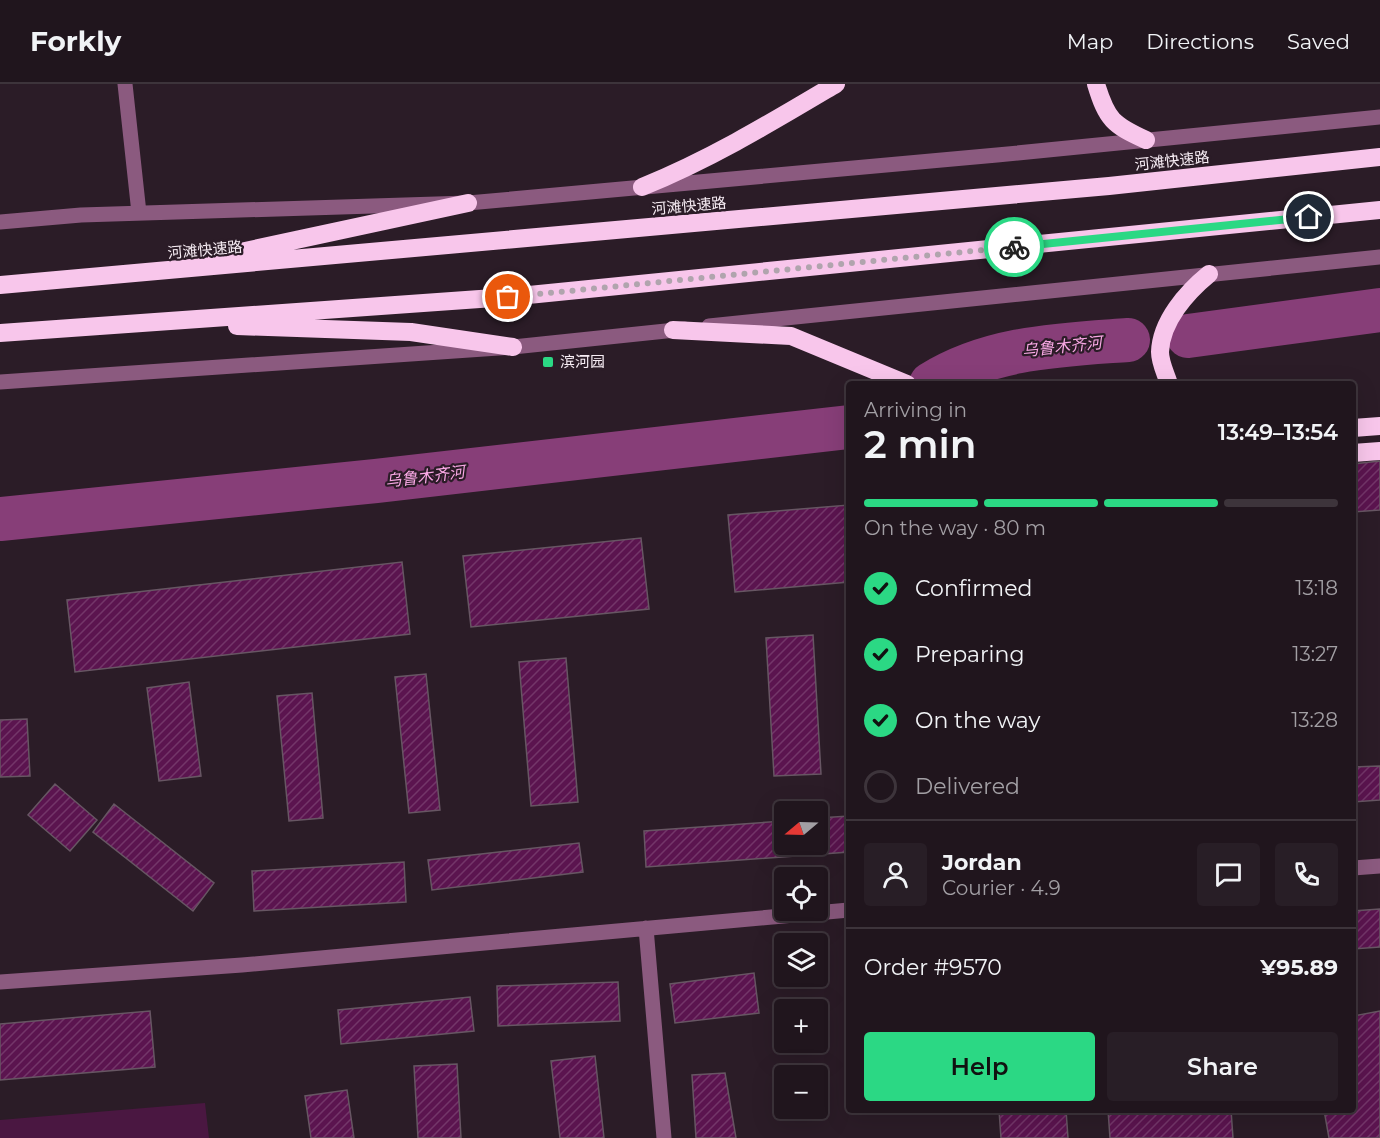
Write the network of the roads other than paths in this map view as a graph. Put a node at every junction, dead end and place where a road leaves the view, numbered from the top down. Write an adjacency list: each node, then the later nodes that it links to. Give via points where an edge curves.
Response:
1 (125, 84): 10 (street)
2 (836, 84): 7 (highway, via 732,146)
3 (1096, 84): 5 (highway, via 1103,107 1118,127)
4 (1380, 117): 5 (street)
5 (1146, 141): 7 (street)
6 (1380, 158): 13 (highway, 河滩快速路)
7 (642, 187): 8 (street)
8 (468, 203): 10 (street); 13 (highway)
9 (1380, 210): 16 (highway, via 508,297)
10 (140, 213): 11 (street)
11 (0, 222)
12 (1380, 257): 14 (street)
13 (138, 274): 15 (highway, 河滩快速路)
14 (1209, 274): 17 (street); 21 (highway, via 1176,308 1163,341 1160,352)
15 (0, 285)
16 (139, 322): 18 (highway); 19 (highway, via 411,332)
17 (673, 330): 19 (street); 20 (highway, via 791,336)
18 (0, 333)
19 (513, 346): 22 (street)
20 (900, 381)
21 (1168, 381)
22 (0, 382)
23 (1380, 426): 24 (highway)
24 (1356, 428)
25 (1380, 451): 26 (highway)
26 (1356, 453)
27 (1380, 866): 28 (street)
28 (1356, 868)
29 (846, 910): 30 (street)
30 (646, 928): 31 (street, via 242,965); 32 (street)
31 (0, 982)
32 (664, 1138)

